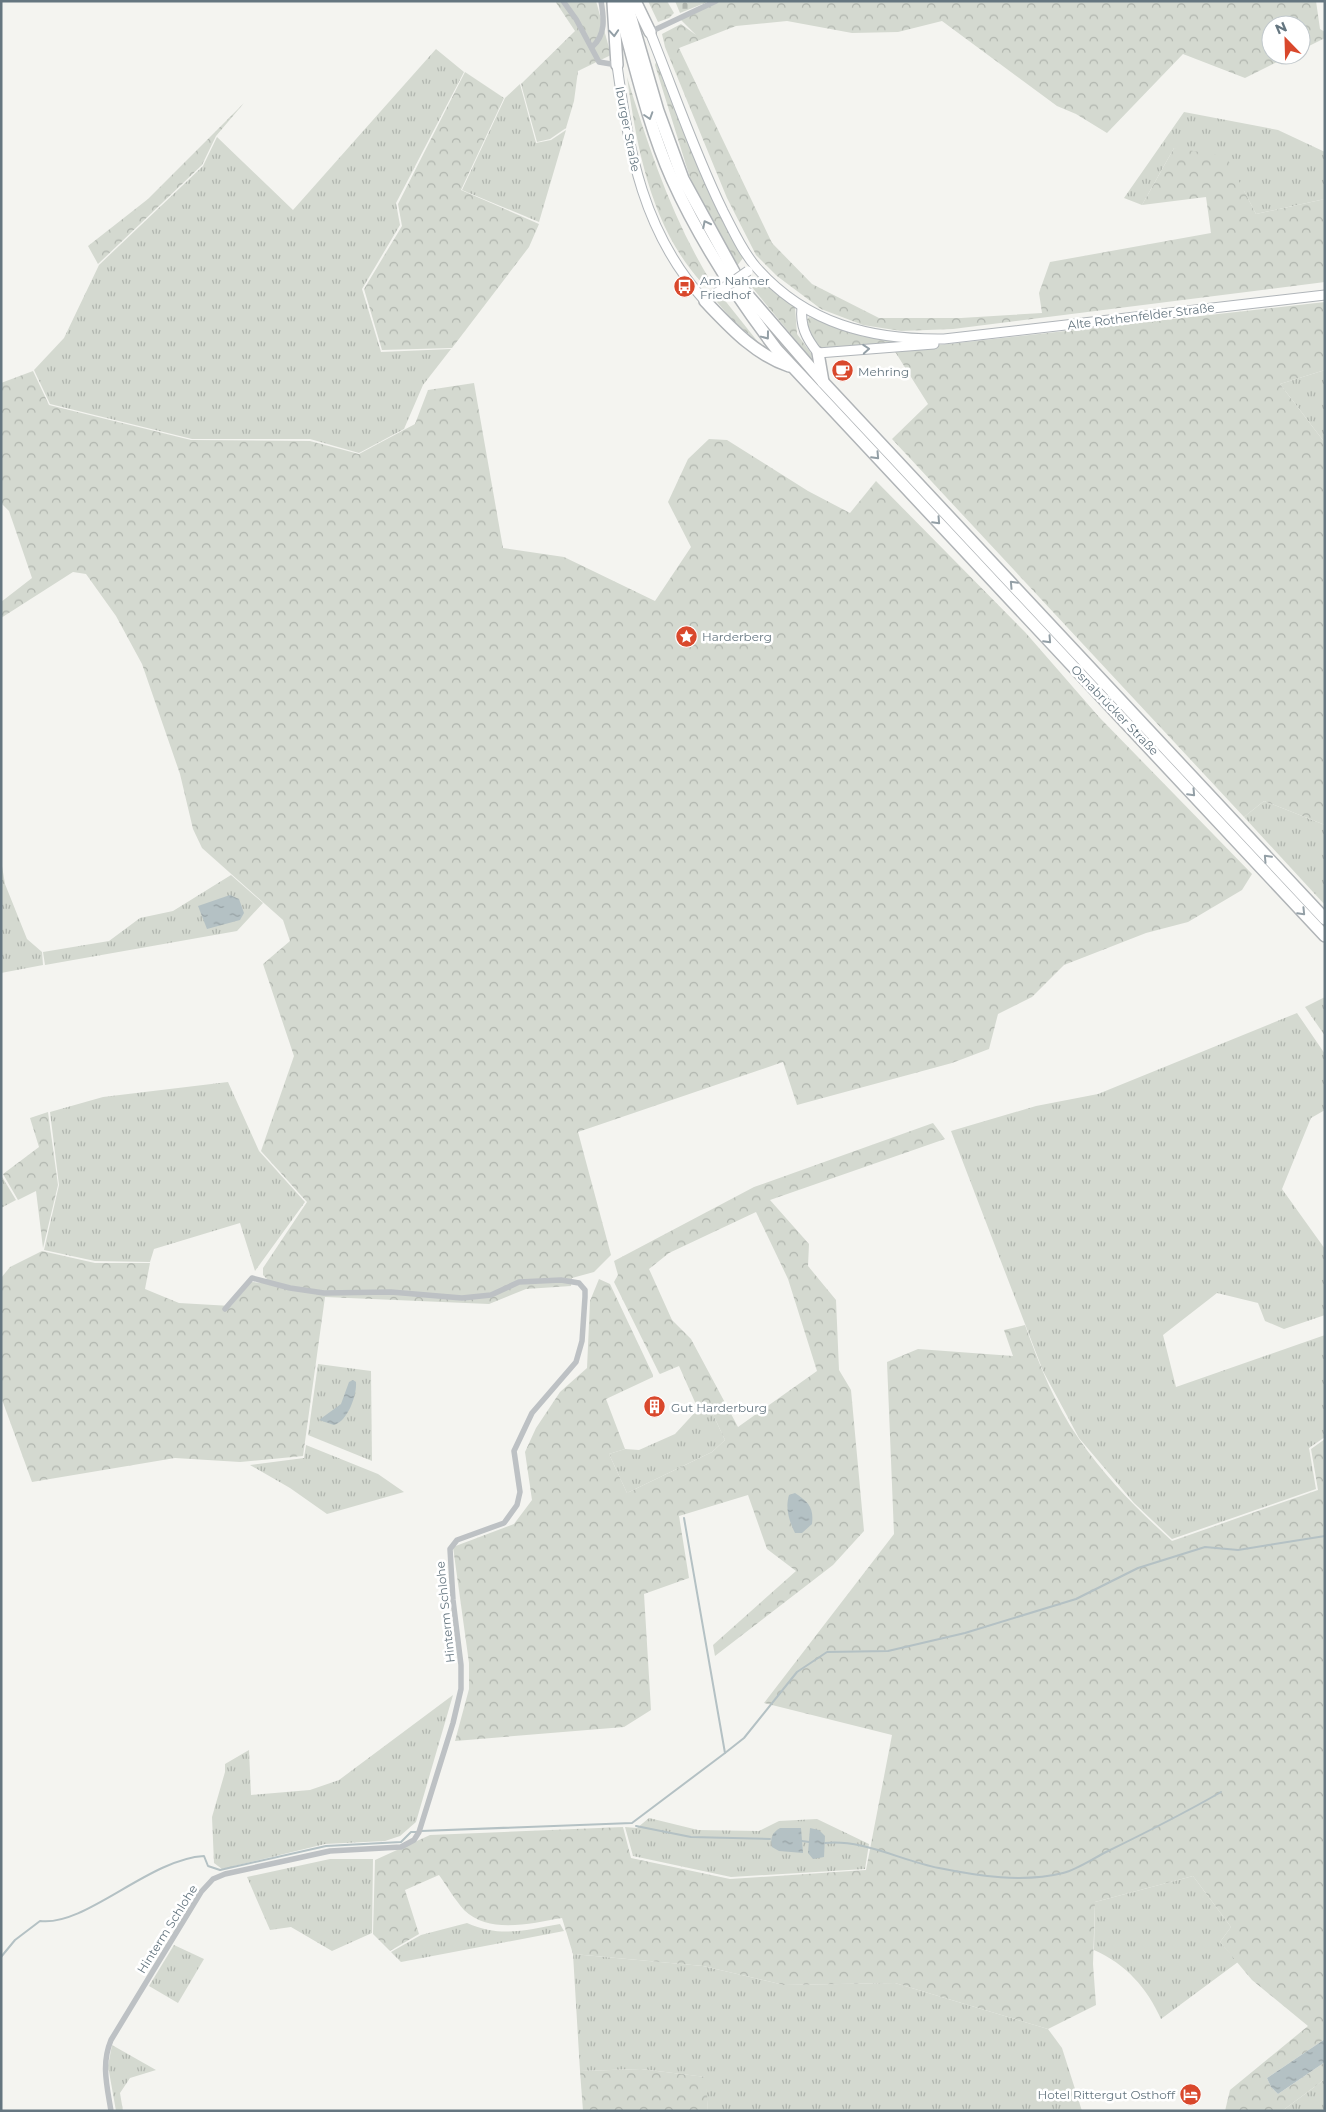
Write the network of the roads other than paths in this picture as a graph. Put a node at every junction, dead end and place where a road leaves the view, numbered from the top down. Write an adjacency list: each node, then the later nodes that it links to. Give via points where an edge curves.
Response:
1 (563, 1): 8 (street)
2 (601, 1): 8 (street, via 604,16 602,34)
3 (615, 1): 9 (highway, one-way to 9); 16 (highway, Iburger Straße, one-way to 16, via 649,116 672,177 705,245 737,297)
4 (626, 1): 17 (highway, one-way to 4, via 745,292 683,179 658,111)
5 (635, 1): 7 (highway)
6 (716, 1): 7 (street)
7 (650, 32): 10 (street, via 715,194)
8 (592, 47): 9 (street, via 599,62)
9 (616, 65): 12 (street, Iburger Straße, via 634,168 652,219 677,266)
10 (751, 269): 12 (street, bridge); 13 (street)
11 (1325, 295): 14 (street, Alte Rothenfelder Straße)
12 (705, 301): 16 (highway, via 735,333 770,360)
13 (802, 307): 14 (street, via 838,325 866,334); 15 (street, via 805,333)
14 (944, 339): 15 (street, one-way to 14, via 936,344)
15 (818, 353): 17 (highway)
16 (791, 367): 18 (highway, Iburger Straße, one-way to 18)
17 (823, 382): 19 (highway, Osnabrücker Straße, one-way to 17)
18 (903, 484): 20 (highway, Osnabrücker Straße, one-way to 20)
19 (1325, 919)
20 (1325, 936)
21 (225, 1309): 22 (street, Hinterm Schlohe, via 252,1278 290,1288 324,1292 391,1292 462,1298 491,1295 519,1282 568,1280 579,1283 584,1290 582,1342 576,1362 532,1413 514,1452 520,1492 517,1505 504,1523 457,1540 450,1549 461,1689 419,1832 414,1840 401,1847 330,1851 213,1879 201,1892 106,2051 104,2067)
22 (111, 2111)

